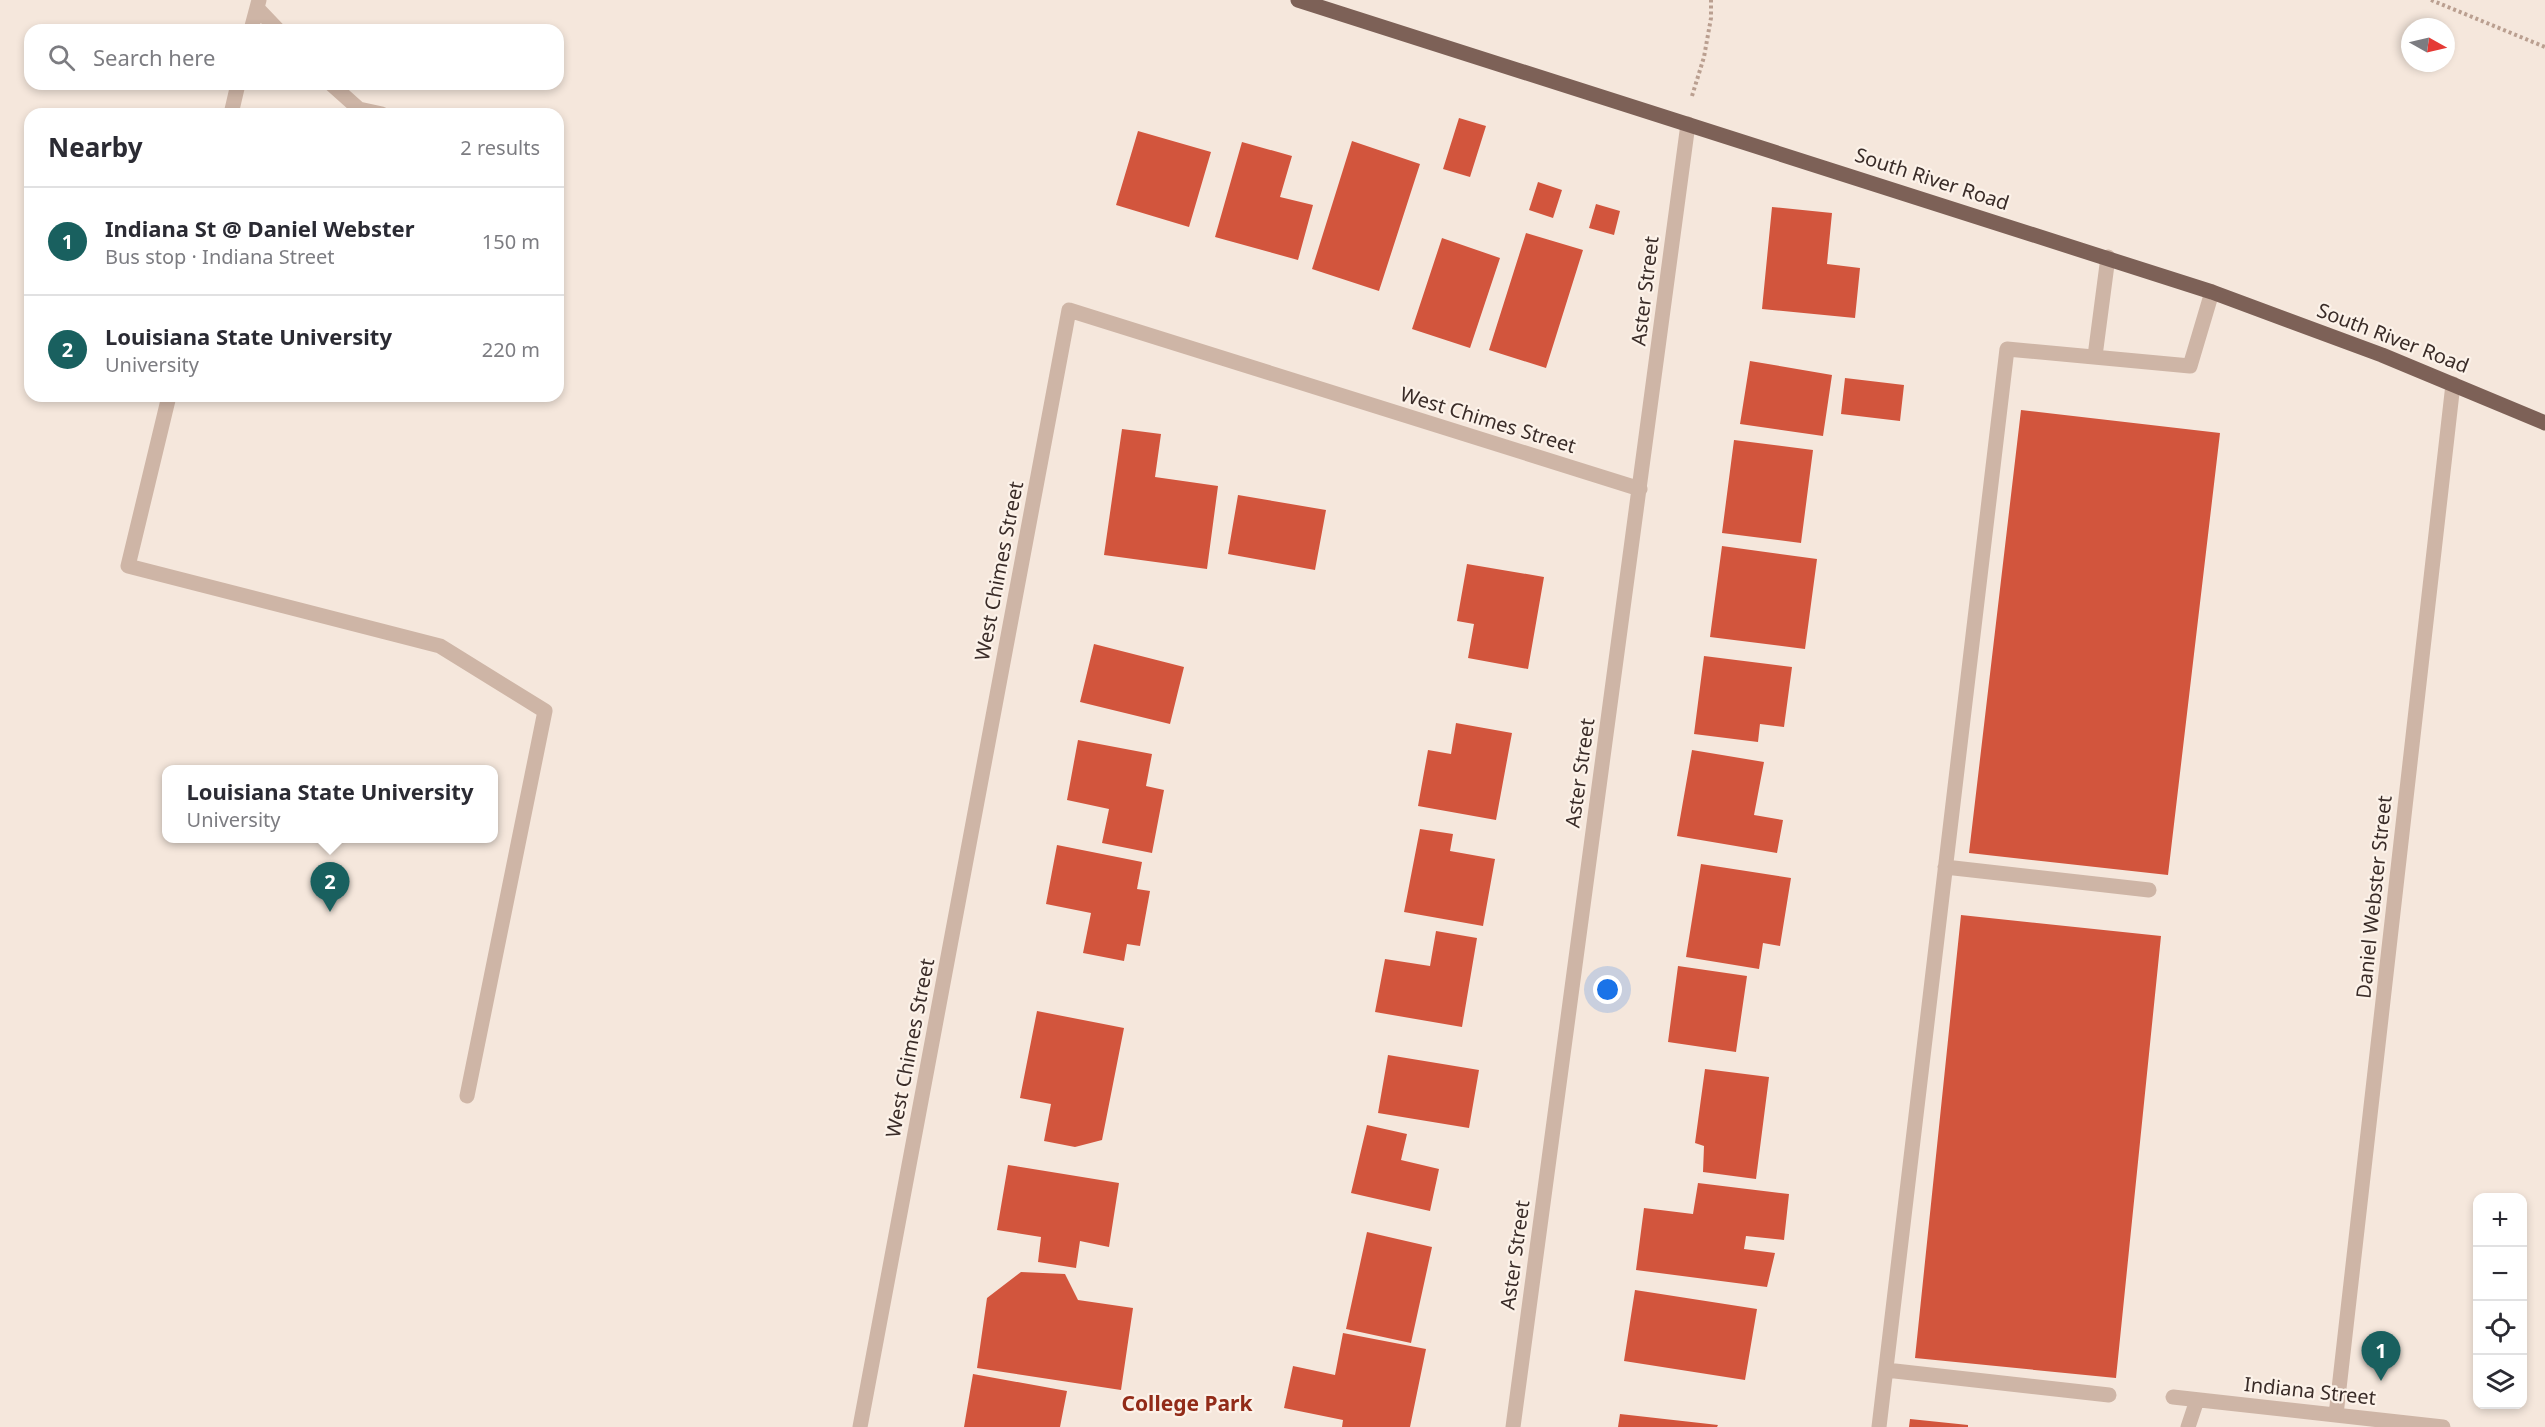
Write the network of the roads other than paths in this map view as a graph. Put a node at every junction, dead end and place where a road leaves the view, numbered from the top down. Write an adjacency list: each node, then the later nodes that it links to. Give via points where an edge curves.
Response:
1 (1298, 0): 9 (main road, South River Road)
2 (258, 4): 3 (street); 4 (street)
3 (253, 24)
4 (273, 24)
5 (237, 90): 7 (street)
6 (338, 90): 8 (street)
7 (232, 108)
8 (358, 108)
9 (1688, 124): 10 (main road, South River Road); 16 (street, Aster Street)
10 (2108, 257): 11 (main road, South River Road); 12 (street)
11 (2212, 292): 12 (street, via 2190,366); 13 (main road, South River Road)
12 (2095, 356): 17 (street, via 2007,349)
13 (2453, 384): 15 (main road, South River Road); 24 (street, Daniel Webster Street)
14 (168, 402): 19 (street, via 128,566 440,646 545,711)
15 (2545, 423)
16 (1640, 489): 25 (street, West Chimes Street, via 1069,310); 26 (street, Aster Street)
17 (1946, 867): 18 (street); 20 (street)
18 (2149, 890)
19 (467, 1096)
20 (1886, 1370): 21 (street); 27 (street)
21 (2109, 1395)
22 (2173, 1397): 23 (street, Indiana Street)
23 (2196, 1400): 24 (street, Indiana Street); 28 (street)
24 (2336, 1415): 29 (street, Indiana Street)
25 (860, 1427)
26 (1513, 1427)
27 (1879, 1427)
28 (2188, 1427)
29 (2443, 1427)

